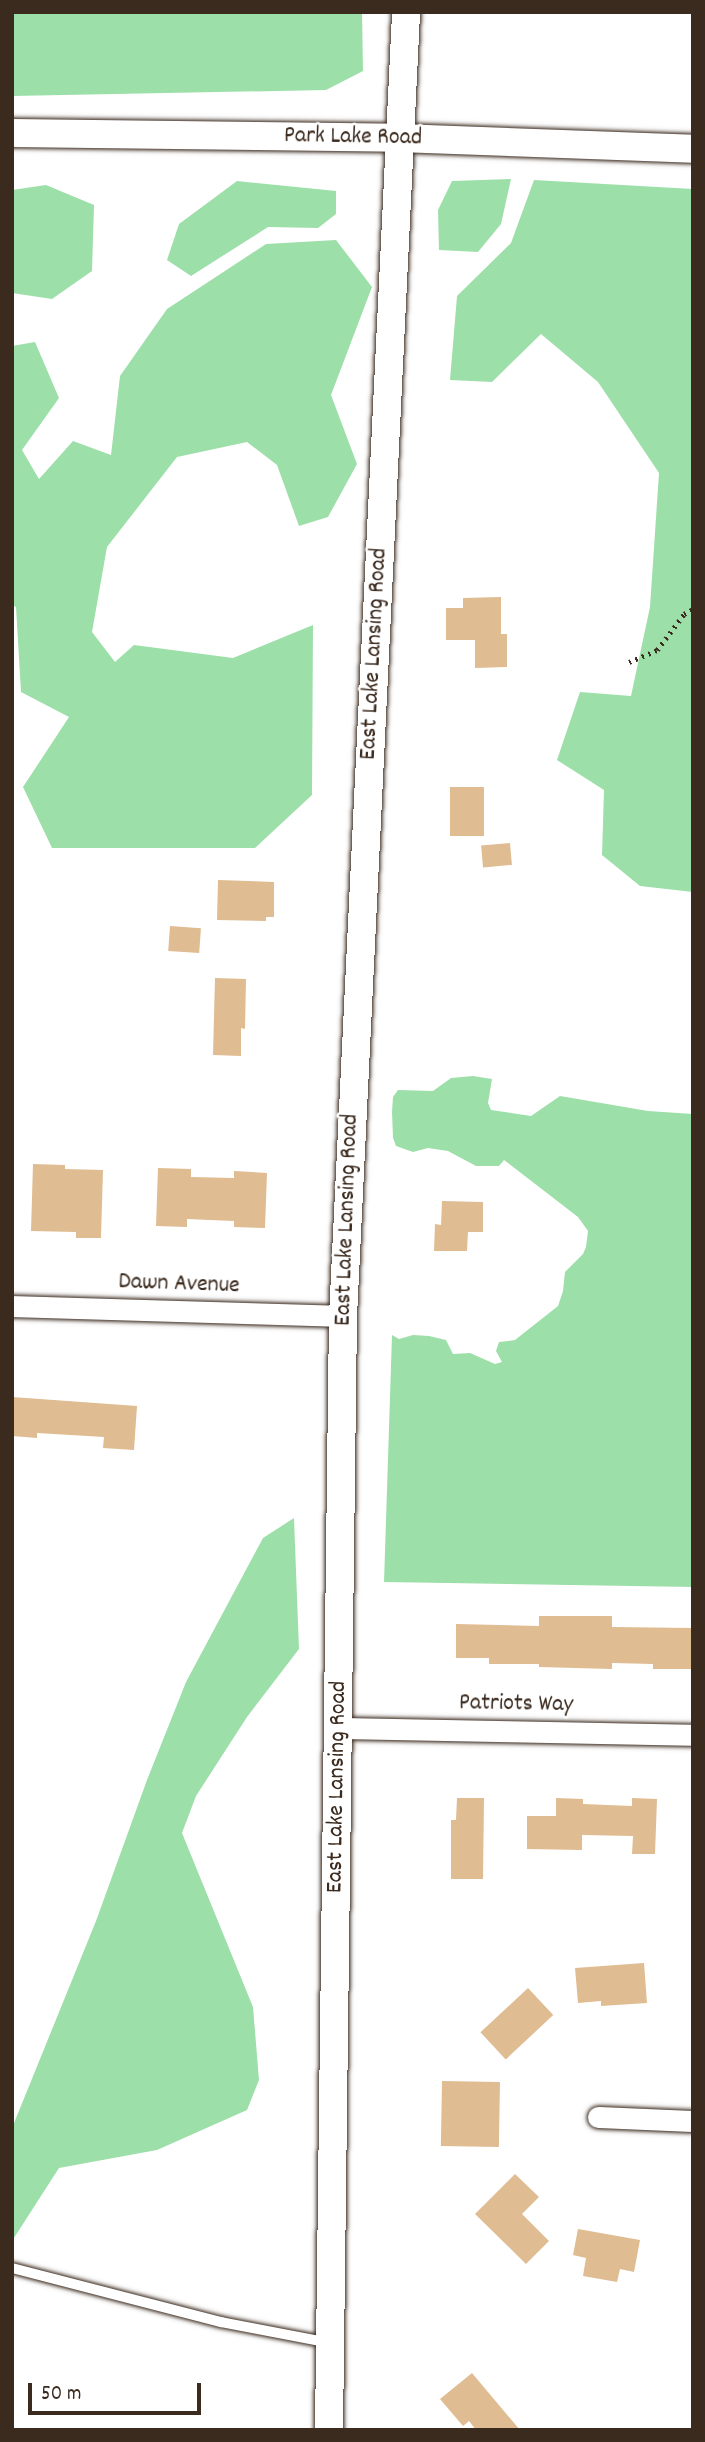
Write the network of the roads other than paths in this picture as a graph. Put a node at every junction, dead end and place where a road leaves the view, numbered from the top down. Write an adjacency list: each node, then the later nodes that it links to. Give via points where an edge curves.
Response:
1 (406, 12): 3 (main road, East Lake Lansing Road)
2 (12, 132): 3 (main road, Park Lake Road)
3 (399, 138): 4 (main road, Park Lake Road); 6 (main road, East Lake Lansing Road)
4 (693, 149)
5 (12, 1306): 6 (street, Dawn Avenue)
6 (343, 1317): 7 (main road, East Lake Lansing Road)
7 (339, 1728): 8 (street, Patriots Way); 12 (main road, East Lake Lansing Road)
8 (693, 1734)
9 (598, 2117): 10 (street)
10 (693, 2121)
11 (12, 2268): 12 (lane, via 221,2322)
12 (330, 2343): 13 (main road, East Lake Lansing Road)
13 (328, 2430)

